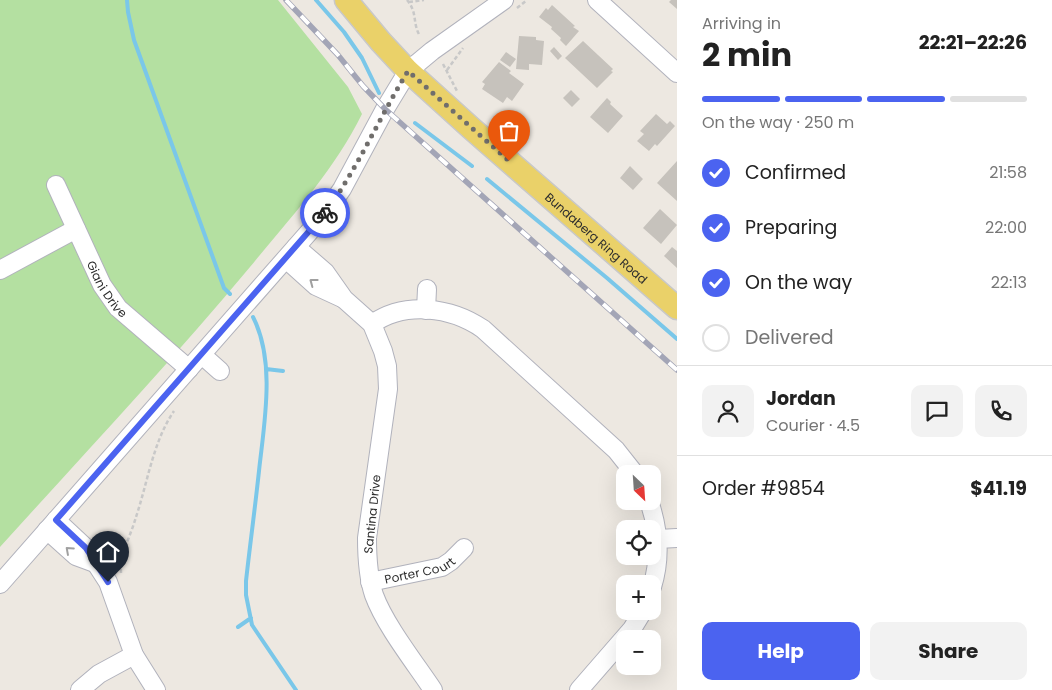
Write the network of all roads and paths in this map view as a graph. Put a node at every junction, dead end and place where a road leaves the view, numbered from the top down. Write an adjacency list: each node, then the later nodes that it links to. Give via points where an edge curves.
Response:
1 (346, 0): 7 (main road, Bundaberg Ring Road)
2 (424, 0): 5 (path)
3 (504, 0): 7 (street)
4 (597, 0): 8 (street)
5 (408, 1): 6 (path, via 415,13 416,30)
6 (420, 36)
7 (408, 71): 11 (street, via 342,189); 14 (main road, Bundaberg Ring Road)
8 (677, 73)
9 (56, 185): 10 (street, Giani Drive)
10 (76, 229): 12 (street); 18 (street, Giani Drive, via 102,285 118,308)
11 (291, 253): 16 (street, Santina Drive, via 316,286 344,299); 17 (street)
12 (0, 270)
13 (427, 289): 15 (street)
14 (677, 308)
15 (426, 310): 16 (street, via 390,314); 21 (street, via 454,314 482,329 616,450)
16 (372, 324): 27 (street, Santina Drive, via 387,366 388,389 368,538)
17 (202, 355): 18 (street); 19 (street)
18 (189, 369): 22 (street)
19 (222, 374)
20 (177, 407): 26 (path, via 167,422 150,466 122,558)
21 (628, 465)
22 (52, 525): 28 (street); 30 (street, via 86,548 108,582)
23 (661, 538): 24 (street)
24 (677, 538)
25 (464, 548): 27 (street, Porter Court, via 442,567)
26 (121, 576)
27 (370, 582): 33 (street, Santina Drive, via 385,617)
28 (0, 584)
29 (638, 620): 34 (street)
30 (134, 655): 31 (street, via 99,674); 32 (street)
31 (80, 690)
32 (156, 690)
33 (433, 690)
34 (579, 690)

